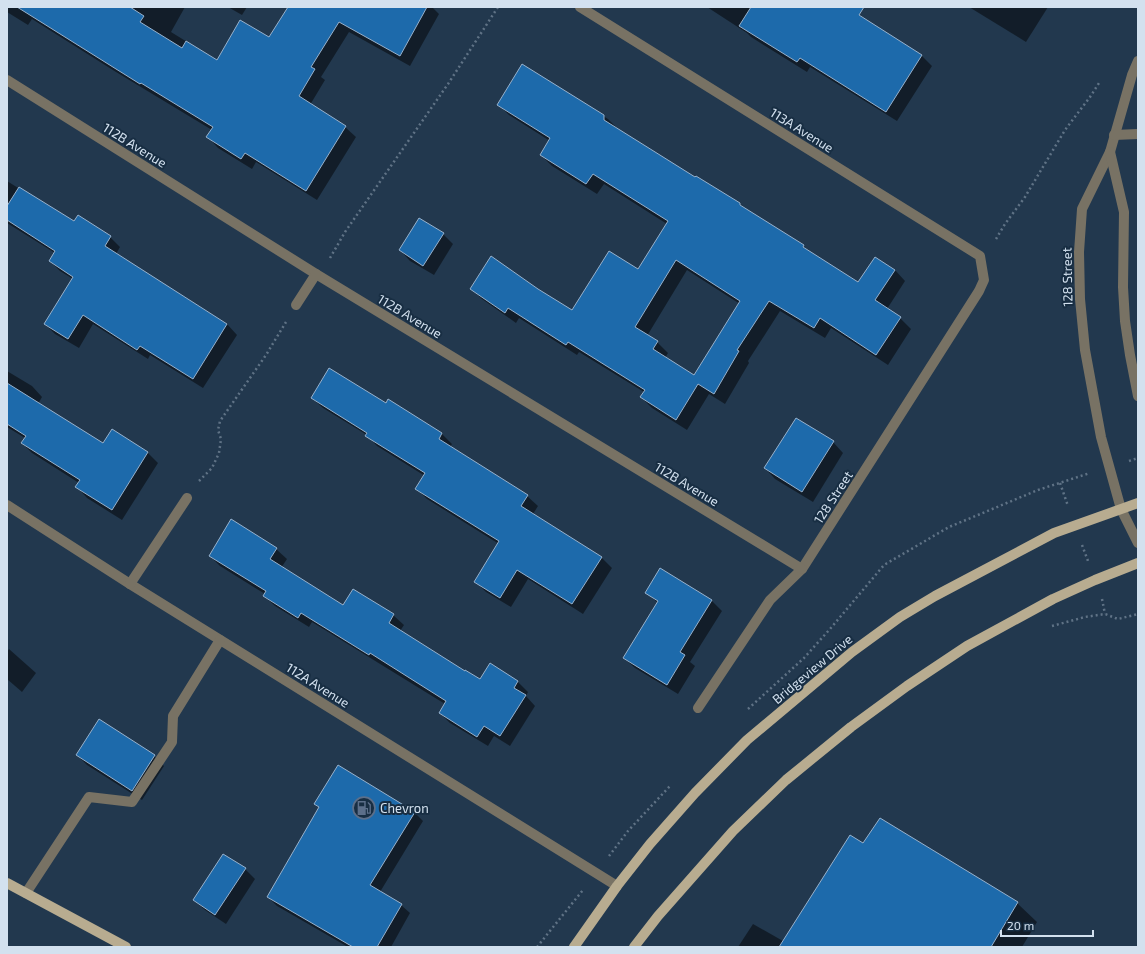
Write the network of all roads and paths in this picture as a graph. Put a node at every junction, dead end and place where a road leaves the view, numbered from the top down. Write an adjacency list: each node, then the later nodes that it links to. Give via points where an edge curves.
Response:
1 (498, 7): 10 (path)
2 (580, 7): 12 (street, 113A Avenue, via 980,256 984,280)
3 (1138, 61): 7 (street, 128 Street)
4 (7, 80): 11 (street, 112B Avenue)
5 (1099, 83): 9 (path, via 1065,130 1025,197)
6 (1138, 134): 7 (street)
7 (1114, 135): 8 (street, 128 Street)
8 (1110, 152): 14 (street, 128 Street, via 1124,212 1125,321); 19 (street, 128 Street, via 1082,209 1079,252 1080,299 1085,350 1101,437)
9 (996, 239)
10 (330, 258)
11 (316, 274): 13 (street); 23 (street, 112B Avenue)
12 (979, 291): 23 (street, 128 Street)
13 (296, 305): 16 (path, via 220,421 219,453 212,468 201,478)
14 (1138, 396)
15 (1060, 483): 20 (path)
16 (187, 498): 25 (street)
17 (1138, 503): 19 (main road, Bridgeview Drive)
18 (7, 505): 25 (street, 112A Avenue)
19 (1121, 509): 20 (main road, Bridgeview Drive); 21 (street, 128 Street)
20 (1075, 525): 24 (path); 34 (main road, Bridgeview Drive, via 1054,533 935,596 900,617 852,652 747,740 695,793)
21 (1138, 543)
22 (1138, 563): 24 (main road)
23 (802, 569): 30 (street, 128 Street, via 770,600)
24 (1095, 580): 26 (path); 39 (main road, via 1053,598 967,646 851,727 786,780 733,830)
25 (130, 584): 29 (street, 112A Avenue)
26 (1106, 614): 27 (path, via 1118,620); 28 (path)
27 (1138, 614)
28 (1051, 626)
29 (220, 640): 32 (street, 112A Avenue); 35 (street, via 173,716 172,742 132,802 89,797)
30 (698, 708)
31 (628, 831): 32 (path)
32 (596, 872): 34 (street, 112A Avenue); 37 (path)
33 (7, 883): 35 (main road)
34 (617, 886): 38 (main road, Bridgeview Drive)
35 (26, 893): 36 (main road)
36 (126, 947)
37 (537, 947)
38 (574, 947)
39 (634, 947)

